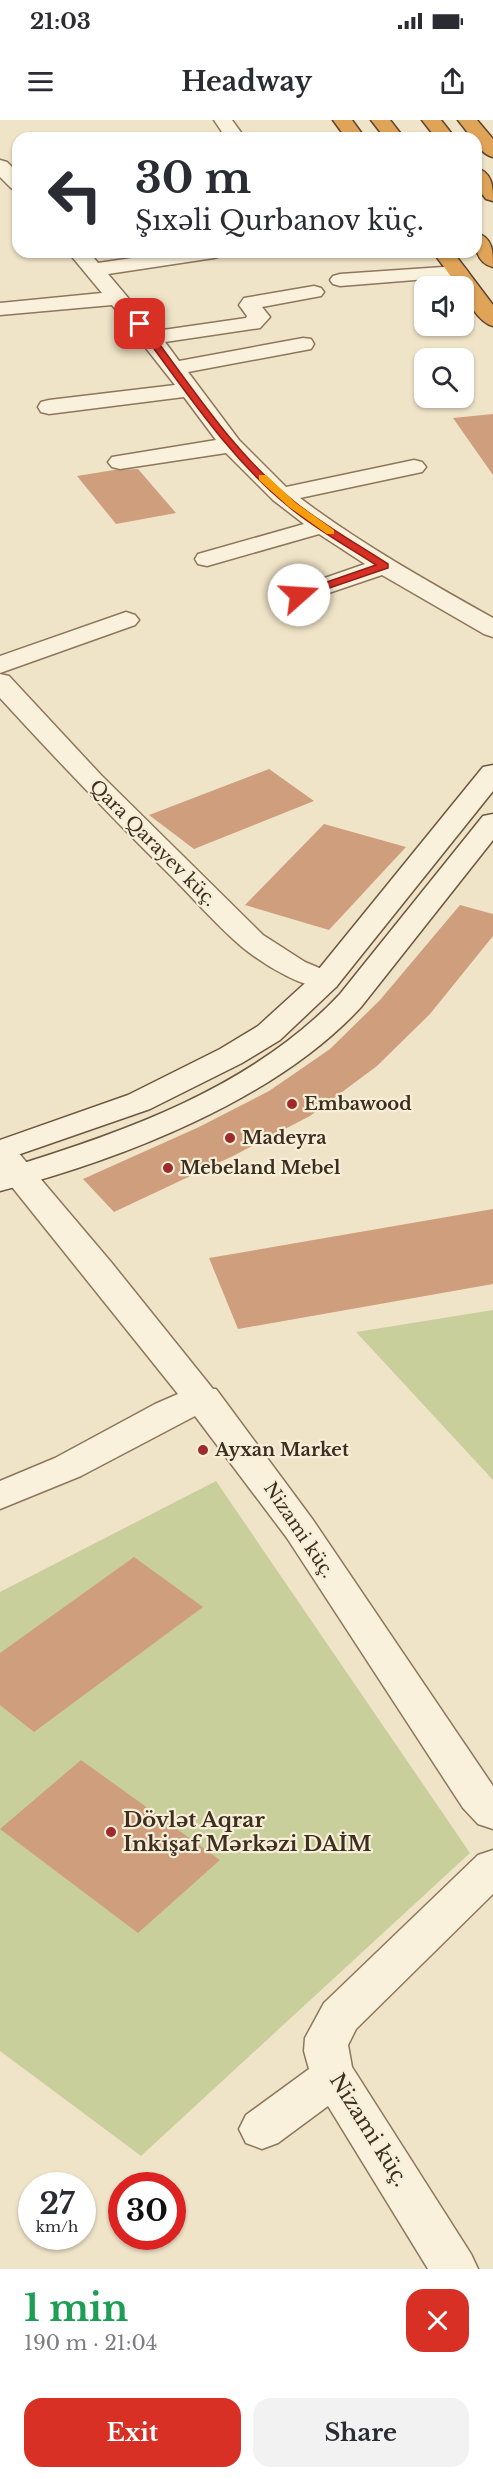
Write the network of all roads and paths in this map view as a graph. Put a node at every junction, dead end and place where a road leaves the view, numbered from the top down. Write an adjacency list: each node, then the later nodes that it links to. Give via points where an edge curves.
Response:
1 (342, 120): 5 (highway)
2 (380, 120): 6 (highway)
3 (431, 120): 7 (highway)
4 (467, 120): 8 (highway)
5 (351, 132)
6 (390, 132)
7 (441, 132)
8 (477, 132)
9 (482, 138): 10 (highway)
10 (493, 151)
11 (482, 181): 12 (highway)
12 (493, 195)
13 (482, 247): 17 (highway)
14 (83, 258): 18 (street)
15 (174, 258): 18 (street)
16 (448, 258): 19 (highway)
17 (493, 261)
18 (94, 270): 22 (street)
19 (458, 272): 20 (street); 24 (highway)
20 (340, 280)
21 (314, 292): 25 (street, via 251,302 259,317 252,323)
22 (118, 298): 23 (street); 25 (street)
23 (0, 309)
24 (493, 320)
25 (151, 338): 27 (street)
26 (303, 344): 27 (street)
27 (175, 368): 28 (street)
28 (189, 390): 29 (street); 30 (street)
29 (49, 407)
30 (231, 445): 31 (street); 33 (street)
31 (120, 462)
32 (414, 466): 33 (street)
33 (281, 495): 34 (street)
34 (322, 526): 35 (street); 36 (street)
35 (207, 559)
36 (384, 566): 37 (street); 39 (street)
37 (299, 595)
38 (126, 620): 40 (street)
39 (493, 629)
40 (0, 665)
41 (0, 682): 44 (street, Qara Qarayev küç., via 91,781 253,941 294,968)
42 (493, 773): 44 (street)
43 (493, 822): 45 (street, via 358,991 298,1047 261,1072 120,1141)
44 (325, 981): 45 (street, via 269,1033 231,1056)
45 (5, 1164): 46 (street, Nizami küç.)
46 (203, 1398): 47 (street, via 68,1467); 48 (street, Nizami küç., via 300,1529 478,1797)
47 (0, 1496)
48 (493, 1813)
49 (493, 1867): 50 (street, Nizami küç., via 340,2016 327,2034 325,2055)
50 (334, 2076): 51 (street); 52 (street, Nizami küç.)
51 (262, 2129)
52 (454, 2269)

